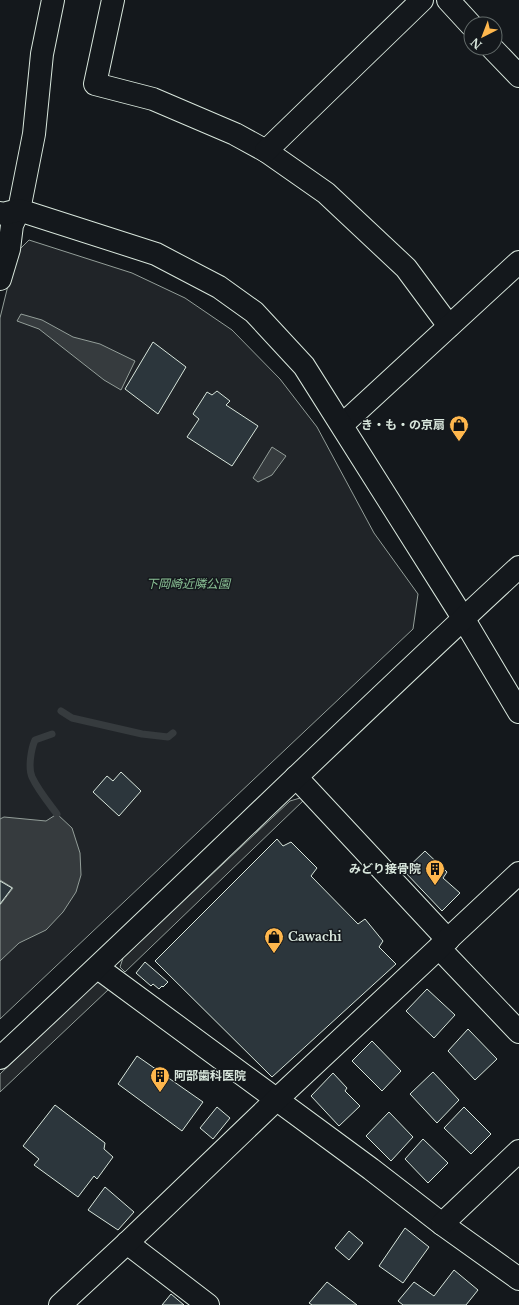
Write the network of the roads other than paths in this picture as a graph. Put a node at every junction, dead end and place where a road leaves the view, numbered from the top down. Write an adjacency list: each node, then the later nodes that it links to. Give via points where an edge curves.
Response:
1 (52, 0): 9 (street, via 42,54 34,134)
2 (112, 0): 8 (street, via 95,84 153,99 235,134)
3 (422, 0): 8 (street)
4 (448, 0): 5 (street)
5 (463, 16)
6 (500, 56): 7 (street)
7 (519, 76)
8 (266, 151): 12 (street, via 326,193 406,268)
9 (7, 212): 11 (street, via 12,225 9,249); 13 (street, via 156,254 219,286 254,312 304,366)
10 (519, 262): 12 (street)
11 (0, 279)
12 (449, 326): 13 (street)
13 (342, 425): 15 (street)
14 (519, 567): 15 (street)
15 (463, 618): 16 (street); 17 (street)
16 (519, 712)
17 (296, 777): 19 (street); 20 (street)
18 (519, 873): 19 (street)
19 (444, 944): 21 (street); 23 (street)
20 (98, 968): 22 (street); 23 (street)
21 (519, 1032)
22 (0, 1058)
23 (276, 1100): 25 (street); 26 (street)
24 (519, 1151): 25 (street)
25 (442, 1224): 27 (street)
26 (127, 1243): 28 (street); 29 (street)
27 (519, 1279)
28 (60, 1305)
29 (208, 1305)

